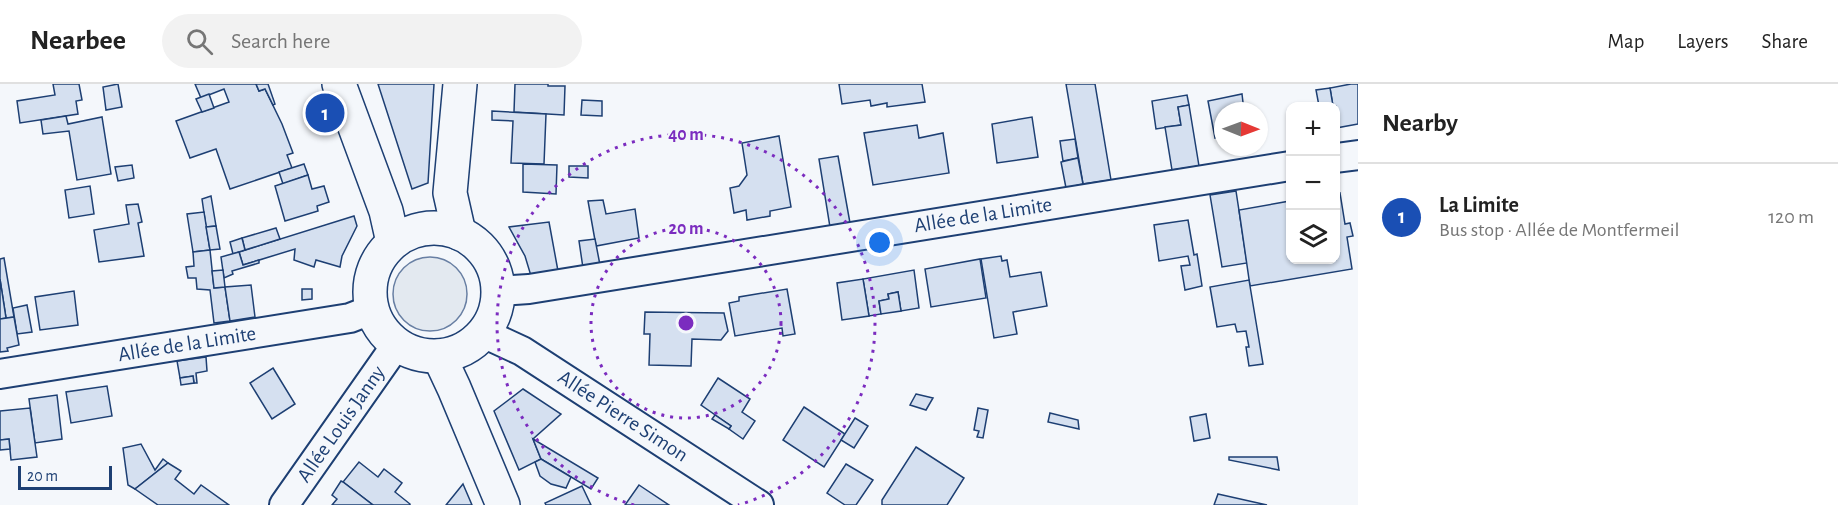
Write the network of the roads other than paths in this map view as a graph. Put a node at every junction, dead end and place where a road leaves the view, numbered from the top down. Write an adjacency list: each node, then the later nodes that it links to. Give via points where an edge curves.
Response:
1 (339, 84): 7 (main road, via 386,211)
2 (460, 84): 6 (main road, via 450,193)
3 (1358, 155): 4 (street)
4 (1340, 157)
5 (1286, 167): 8 (street, Allée de la Limite)
6 (459, 233): 7 (main road, via 425,228); 8 (main road, via 487,256)
7 (393, 242): 9 (main road, via 373,273)
8 (498, 291): 10 (main road, via 491,321)
9 (373, 309): 11 (main road, via 382,329); 13 (street, Allée de la Limite, via 350,318)
10 (483, 333): 12 (main road, via 470,345); 16 (street, Allée Pierre Simon, via 522,351)
11 (397, 344): 12 (main road, via 417,354); 14 (street, Allée Louis Janny)
12 (439, 356): 15 (main road)
13 (0, 374)
14 (284, 505)
15 (503, 505)
16 (759, 505)

